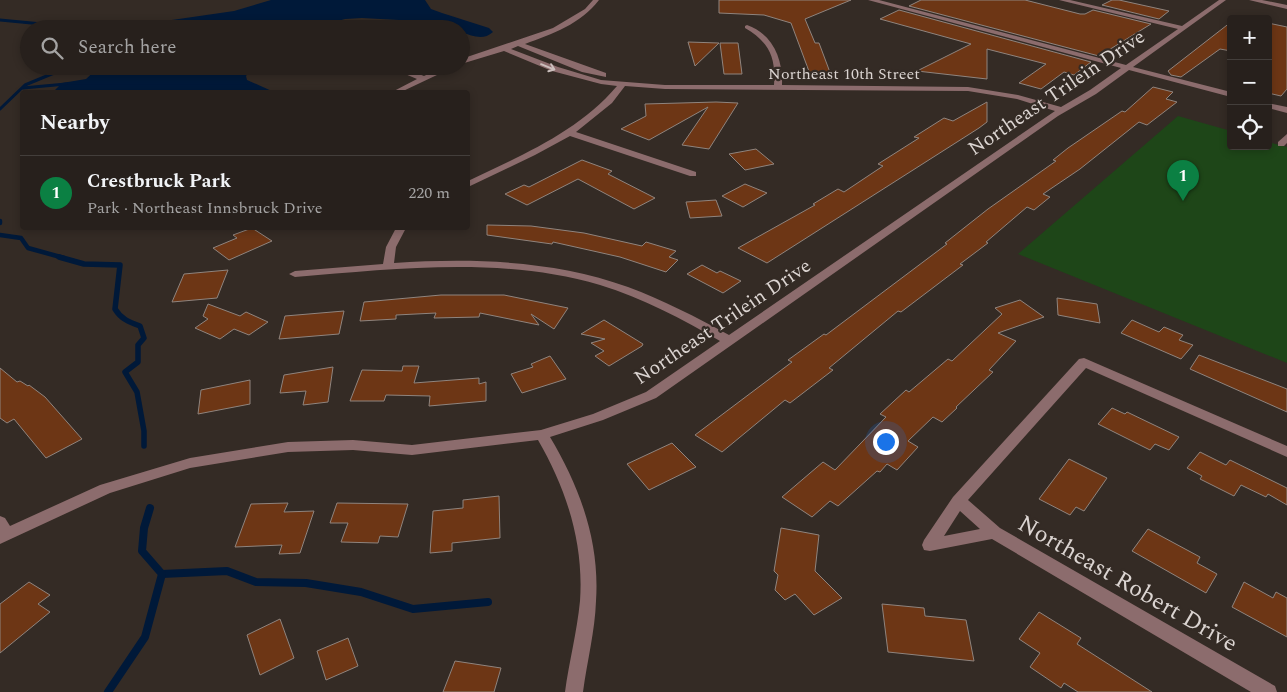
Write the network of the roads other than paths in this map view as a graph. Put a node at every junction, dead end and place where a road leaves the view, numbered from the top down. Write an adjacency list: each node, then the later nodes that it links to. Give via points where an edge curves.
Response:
1 (596, 0): 9 (street, via 592,7 566,26)
2 (871, 0): 12 (street)
3 (1062, 0): 8 (street)
4 (1223, 0): 8 (street, Northeast Trilein Drive)
5 (1252, 0): 6 (street)
6 (1287, 7)
7 (747, 27): 17 (street, via 771,46 778,70)
8 (1183, 28): 12 (street, Northeast Trilein Drive)
9 (516, 43): 10 (street); 16 (street, Northeast 10th Street)
10 (503, 48): 11 (street); 16 (street, Northeast 10th Street, one-way to 16, via 555,70 583,78)
11 (470, 59)
12 (1127, 67): 19 (street); 21 (street, Northeast Trilein Drive)
13 (416, 75): 15 (street)
14 (431, 75): 15 (street)
15 (424, 78): 18 (street)
16 (624, 83): 17 (street, Northeast 10th Street, via 665,87); 23 (street, via 591,119)
17 (778, 88): 21 (street, Northeast 10th Street, via 968,89 1018,97)
18 (400, 90)
19 (1227, 94)
20 (1272, 106): 22 (street)
21 (1061, 110): 29 (street, Northeast Trilein Drive)
22 (1287, 110)
23 (570, 133): 24 (street); 25 (street)
24 (692, 174)
25 (470, 183)
26 (400, 230): 27 (street, via 391,246)
27 (388, 266): 28 (street); 29 (street, via 496,266 586,278 634,293)
28 (294, 274)
29 (728, 340): 30 (street, Northeast Trilein Drive, via 651,395)
30 (542, 435): 33 (street, Northeast Trilein Drive, via 412,450 354,445 288,447 190,463 105,490); 35 (street, via 557,460 583,526 588,602)
31 (1287, 452): 32 (street, via 1084,362)
32 (958, 501): 34 (street); 34 (street, Northeast Robert Drive, via 930,544)
33 (2, 531)
34 (994, 532): 36 (street, Northeast Robert Drive)
35 (574, 692)
36 (1268, 692)

